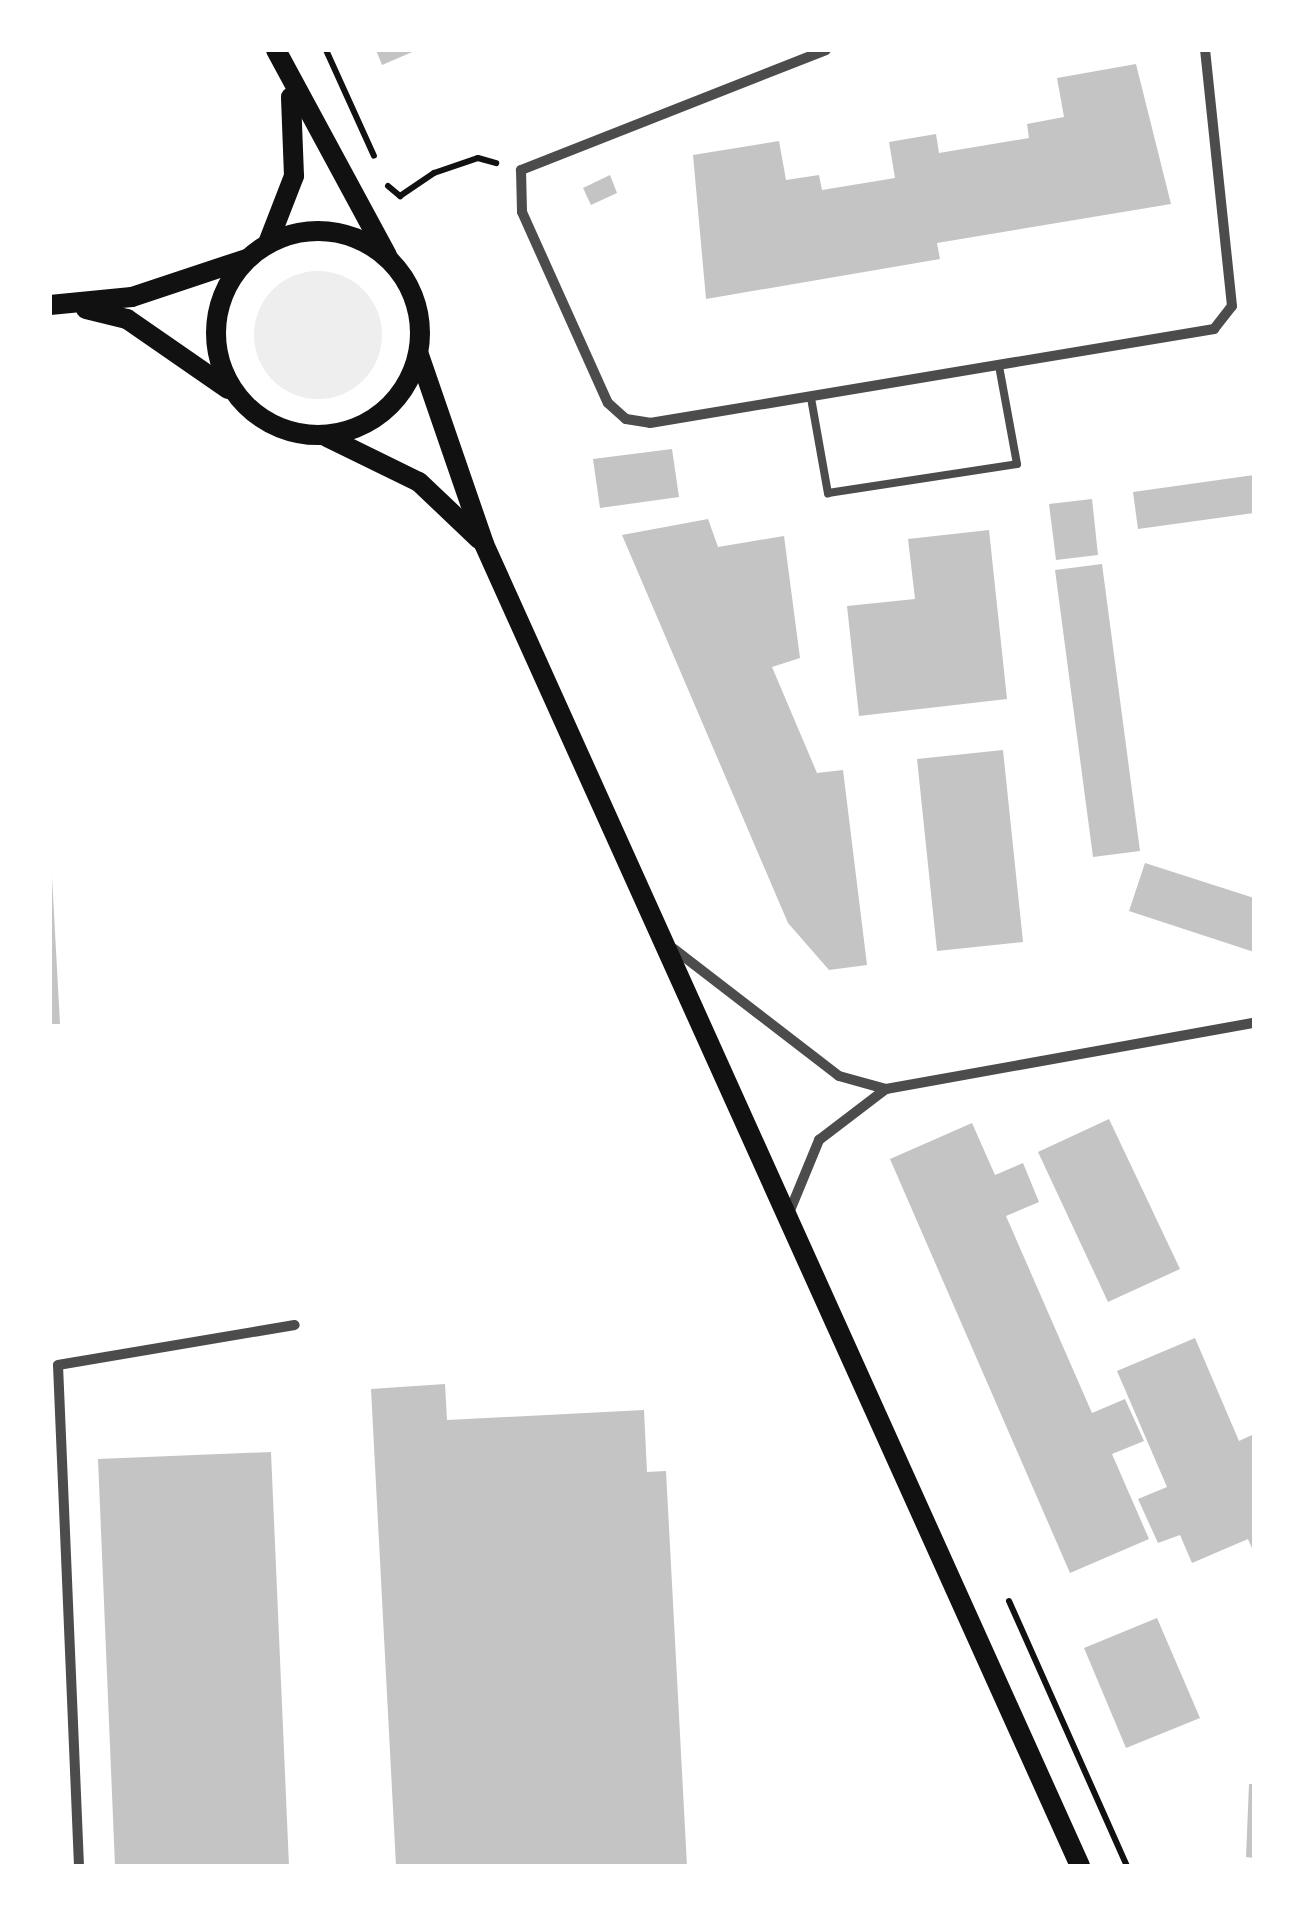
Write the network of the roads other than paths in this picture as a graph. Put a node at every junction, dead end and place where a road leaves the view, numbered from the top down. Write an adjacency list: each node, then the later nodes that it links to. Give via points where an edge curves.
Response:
1 (276, 50): 4 (main road)
2 (826, 50): 12 (street, via 521,170 522,212 608,403 626,419)
3 (1205, 50): 10 (street, via 1232,306 1214,330)
4 (287, 76): 5 (main road, via 294,176); 7 (main road)
5 (268, 243): 6 (main road); 7 (main road, via 327,231)
6 (252, 257): 8 (main road, via 132,297); 11 (main road, via 221,302 216,334)
7 (389, 260): 9 (main road, via 410,288)
8 (60, 305): 11 (main road, via 128,319)
9 (419, 355): 13 (main road, via 386,411); 14 (main road)
10 (999, 366): 12 (street); 12 (lane, via 1017,464 828,493)
11 (238, 397): 13 (main road, via 292,432)
12 (811, 398)
13 (325, 436): 14 (main road, via 419,482)
14 (484, 544): 15 (main road)
15 (674, 949): 17 (street, via 839,1076); 18 (main road)
16 (1254, 1023): 17 (street)
17 (886, 1088): 18 (street, via 819,1140)
18 (791, 1208): 22 (main road)
19 (295, 1325): 20 (street)
20 (54, 1366): 21 (street)
21 (78, 1866)
22 (1080, 1866)

